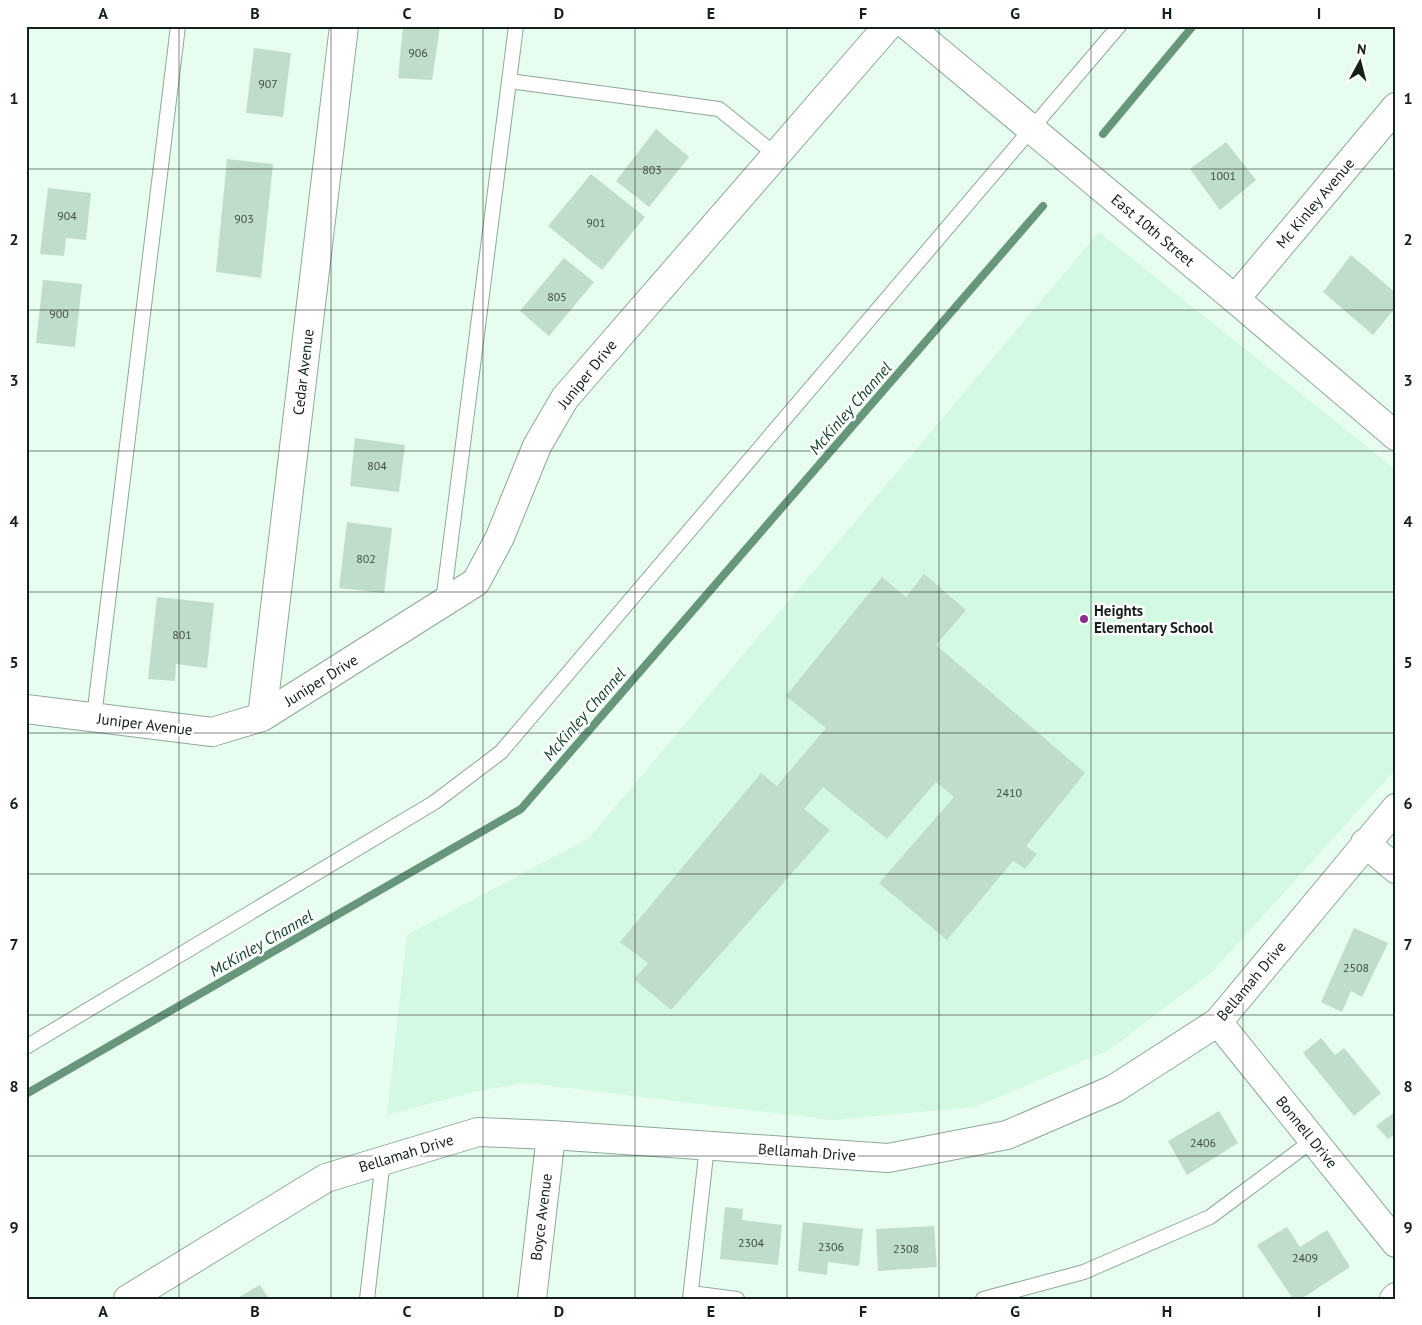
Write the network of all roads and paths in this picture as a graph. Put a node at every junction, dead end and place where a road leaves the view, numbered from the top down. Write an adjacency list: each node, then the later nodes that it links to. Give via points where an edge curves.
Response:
1 (178, 26): 15 (lane)
2 (344, 26): 16 (street, Cedar Avenue)
3 (516, 26): 7 (lane)
4 (888, 26): 10 (street, Juniper Drive)
5 (908, 26): 9 (street, East 10th Street)
6 (1119, 26): 9 (lane)
7 (509, 82): 10 (lane, via 718,109); 13 (lane)
8 (1396, 107): 11 (street, Mc Kinley Avenue)
9 (1032, 130): 11 (street, East 10th Street); 21 (lane, via 501,752 435,802)
10 (776, 155): 13 (street, Juniper Drive, via 565,398 537,446 500,537 476,582)
11 (1235, 299): 12 (street, East 10th Street)
12 (1396, 436)
13 (443, 603): 16 (street, Juniper Drive)
14 (26, 709): 15 (street, Juniper Avenue)
15 (94, 717): 16 (street, Juniper Avenue, via 212,732)
16 (262, 717)
17 (1396, 808): 18 (street, Bellamah Drive)
18 (1365, 843): 19 (street); 20 (street, Bellamah Drive)
19 (1396, 869)
20 (1218, 1022): 23 (street, Bonnell Drive); 24 (street, Bellamah Drive, via 1114,1089 1007,1135 888,1158)
21 (26, 1047)
22 (551, 1135): 24 (street, Bellamah Drive); 25 (street, Bellamah Drive, via 478,1132); 30 (street, Boyce Avenue)
23 (1313, 1140): 26 (street, Bonnell Drive); 32 (lane, via 1210,1217 1084,1272)
24 (707, 1146): 27 (lane)
25 (384, 1160): 28 (street, Bellamah Drive, via 326,1178); 29 (lane)
26 (1396, 1243)
27 (690, 1296): 31 (lane)
28 (128, 1299)
29 (367, 1299)
30 (532, 1299)
31 (736, 1299)
32 (983, 1299)

